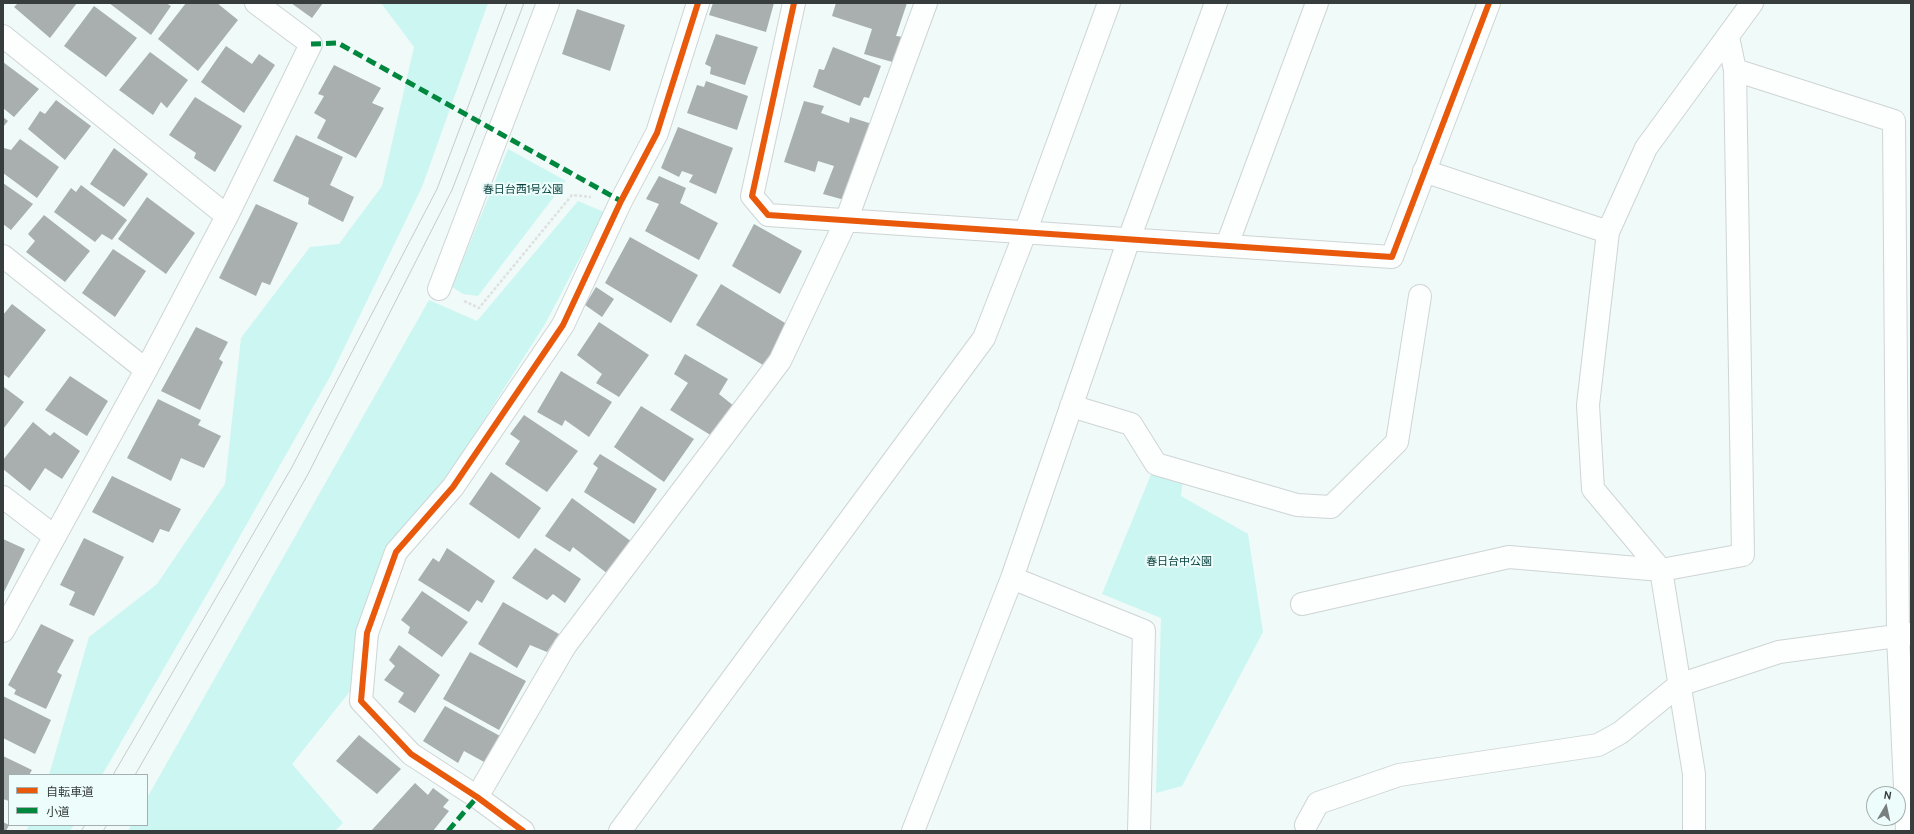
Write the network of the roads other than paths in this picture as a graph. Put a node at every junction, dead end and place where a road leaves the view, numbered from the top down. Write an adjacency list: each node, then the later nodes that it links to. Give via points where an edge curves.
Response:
1 (256, 3): 15 (street, via 311,44)
2 (548, 3): 22 (street)
3 (698, 3): 34 (street, via 658,133 621,201 562,325 453,487 396,552 367,633 361,701 411,754)
4 (794, 3): 16 (street, via 752,196 768,215)
5 (926, 3): 16 (street)
6 (1109, 3): 18 (street)
7 (1216, 3): 19 (street)
8 (1317, 3): 20 (street)
9 (1489, 3): 14 (street)
10 (1752, 3): 12 (street)
11 (3, 36): 15 (street)
12 (1728, 37): 13 (street); 17 (street, via 1646,148)
13 (1735, 70): 28 (street, via 1744,555); 32 (street, via 1894,121)
14 (1424, 171): 17 (street); 20 (street, via 1392,257)
15 (227, 216): 24 (street)
16 (846, 221): 18 (street); 34 (street, via 780,361 565,646)
17 (1608, 232): 28 (street, via 1588,405 1593,489)
18 (1025, 233): 19 (street); 37 (street, via 984,338)
19 (1129, 239): 20 (street); 25 (street)
20 (1227, 245)
21 (3, 256): 24 (street)
22 (439, 289)
23 (1420, 296): 25 (street, via 1397,442 1331,507 1297,505 1156,464 1131,424)
24 (146, 370): 27 (street)
25 (1071, 406): 29 (street)
26 (3, 497): 27 (street)
27 (54, 536): 31 (street)
28 (1660, 570): 30 (street, via 1509,558); 33 (street)
29 (1012, 578): 38 (street); 39 (street, via 1144,631)
30 (1302, 604)
31 (3, 631)
32 (1905, 635): 33 (street, via 1779,652); 41 (street)
33 (1679, 685): 35 (street, via 1620,733 1598,745 1399,774 1318,803); 40 (street, via 1694,774)
34 (477, 797): 36 (street)
35 (1306, 825)
36 (523, 831)
37 (620, 831)
38 (913, 831)
39 (1139, 831)
40 (1694, 831)
41 (1907, 831)

